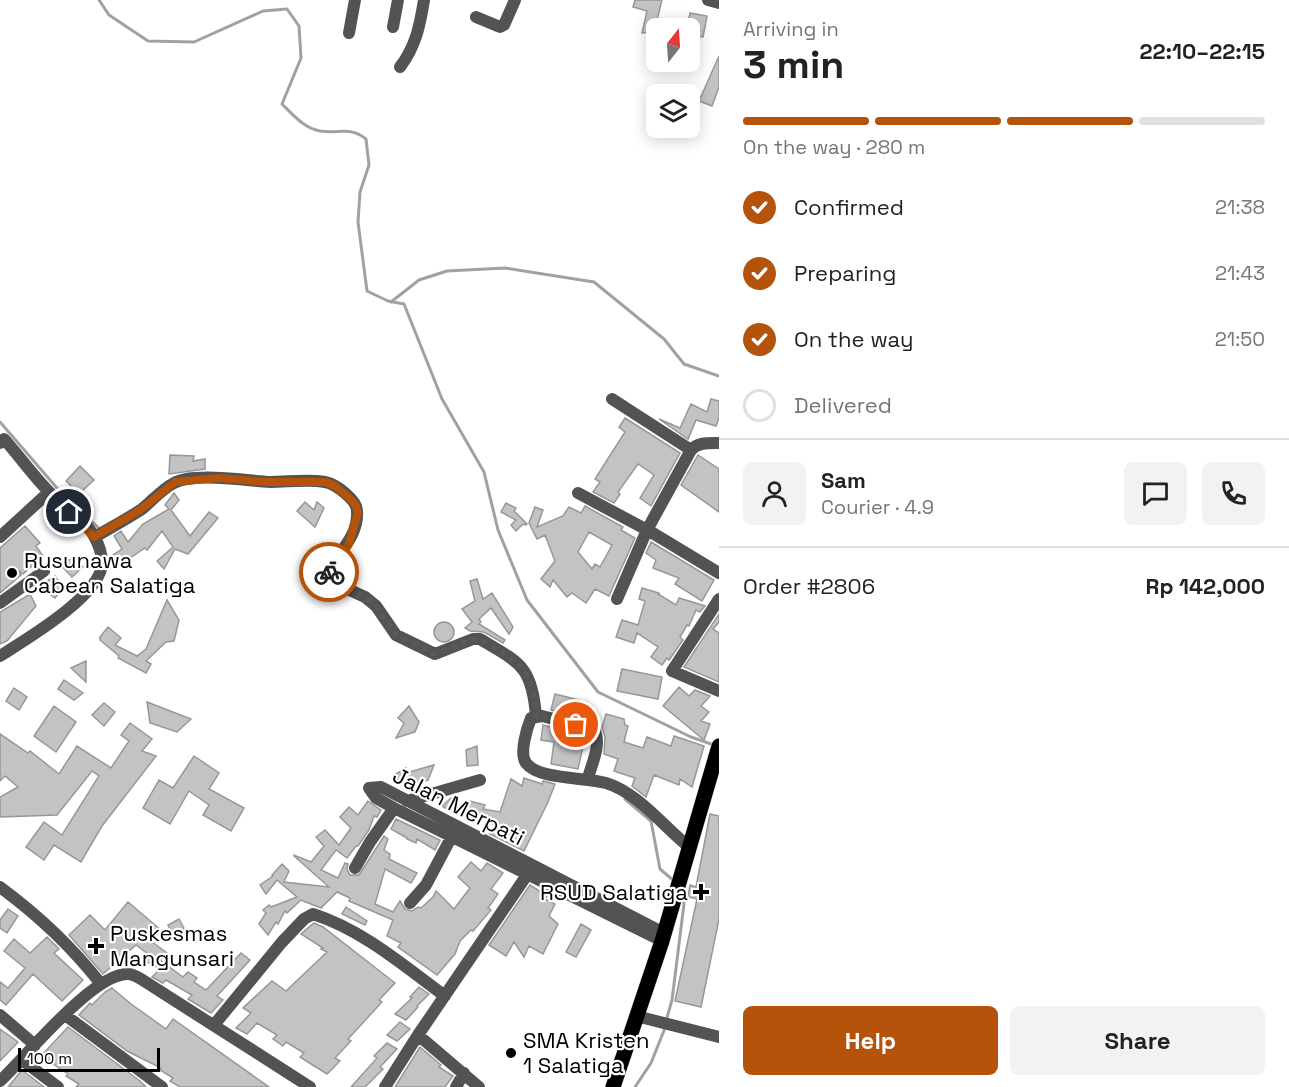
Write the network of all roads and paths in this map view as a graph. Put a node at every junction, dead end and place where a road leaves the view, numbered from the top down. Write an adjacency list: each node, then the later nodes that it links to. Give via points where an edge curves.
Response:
1 (356, 0): 9 (street)
2 (398, 0): 8 (street)
3 (424, 0): 10 (street, via 415,42)
4 (515, 0): 7 (street, via 500,27)
5 (708, 0): 6 (street)
6 (719, 3)
7 (476, 17)
8 (393, 27)
9 (349, 33)
10 (400, 67)
11 (612, 399): 14 (street)
12 (0, 443): 15 (street, via 4,439)
13 (719, 443): 14 (street, via 701,444)
14 (691, 450): 17 (street)
15 (50, 492): 18 (street); 19 (street)
16 (578, 493): 17 (street)
17 (647, 530): 21 (street); 22 (street)
18 (100, 533): 25 (street, via 102,562 87,591 58,618); 27 (street, via 140,510 175,482 219,478 326,482 348,497 358,512 349,544 329,569 330,581 365,597 396,635 421,648 435,654 480,639 514,660 524,668 534,695)
19 (0, 537)
20 (44, 571): 24 (street)
21 (719, 573)
22 (617, 599)
23 (719, 599): 26 (street, via 672,671)
24 (0, 603)
25 (0, 656)
26 (719, 691)
27 (536, 716): 29 (street, via 594,729 597,749); 29 (street, via 529,722 523,758 527,765 552,775)
28 (717, 753): 34 (main road)
29 (588, 778): 34 (street, via 608,783 635,798)
30 (480, 780): 31 (street)
31 (407, 801): 32 (street, Jalan Merpati, via 381,788 369,788 376,798); 36 (street, Jalan Merpati)
32 (394, 808): 33 (street, Jalan Merpati); 35 (street)
33 (452, 836): 36 (street, Jalan Merpati); 38 (street, via 426,885)
34 (689, 848): 39 (main road)
35 (355, 868)
36 (531, 870): 39 (street, Jalan Merpati); 41 (street, Jalan Merpati)
37 (0, 887): 40 (street, via 39,917)
38 (410, 903)
39 (663, 937): 44 (main road)
40 (101, 984): 43 (street); 45 (street, via 115,977 134,975)
41 (446, 996): 45 (street, via 350,929 313,914 282,942); 46 (street, Jalan Merpati)
42 (0, 1015): 48 (street)
43 (65, 1015): 48 (street); 53 (street)
44 (636, 1016): 47 (street); 58 (main road)
45 (214, 1025): 54 (street)
46 (418, 1035): 50 (street); 55 (street, Jalan Merpati)
47 (719, 1037)
48 (35, 1045): 49 (street)
49 (22, 1060): 51 (street); 52 (street)
50 (464, 1073): 56 (street); 57 (street)
51 (0, 1082)
52 (58, 1087)
53 (162, 1087)
54 (310, 1087)
55 (385, 1087)
56 (456, 1087)
57 (479, 1087)
58 (613, 1087)

